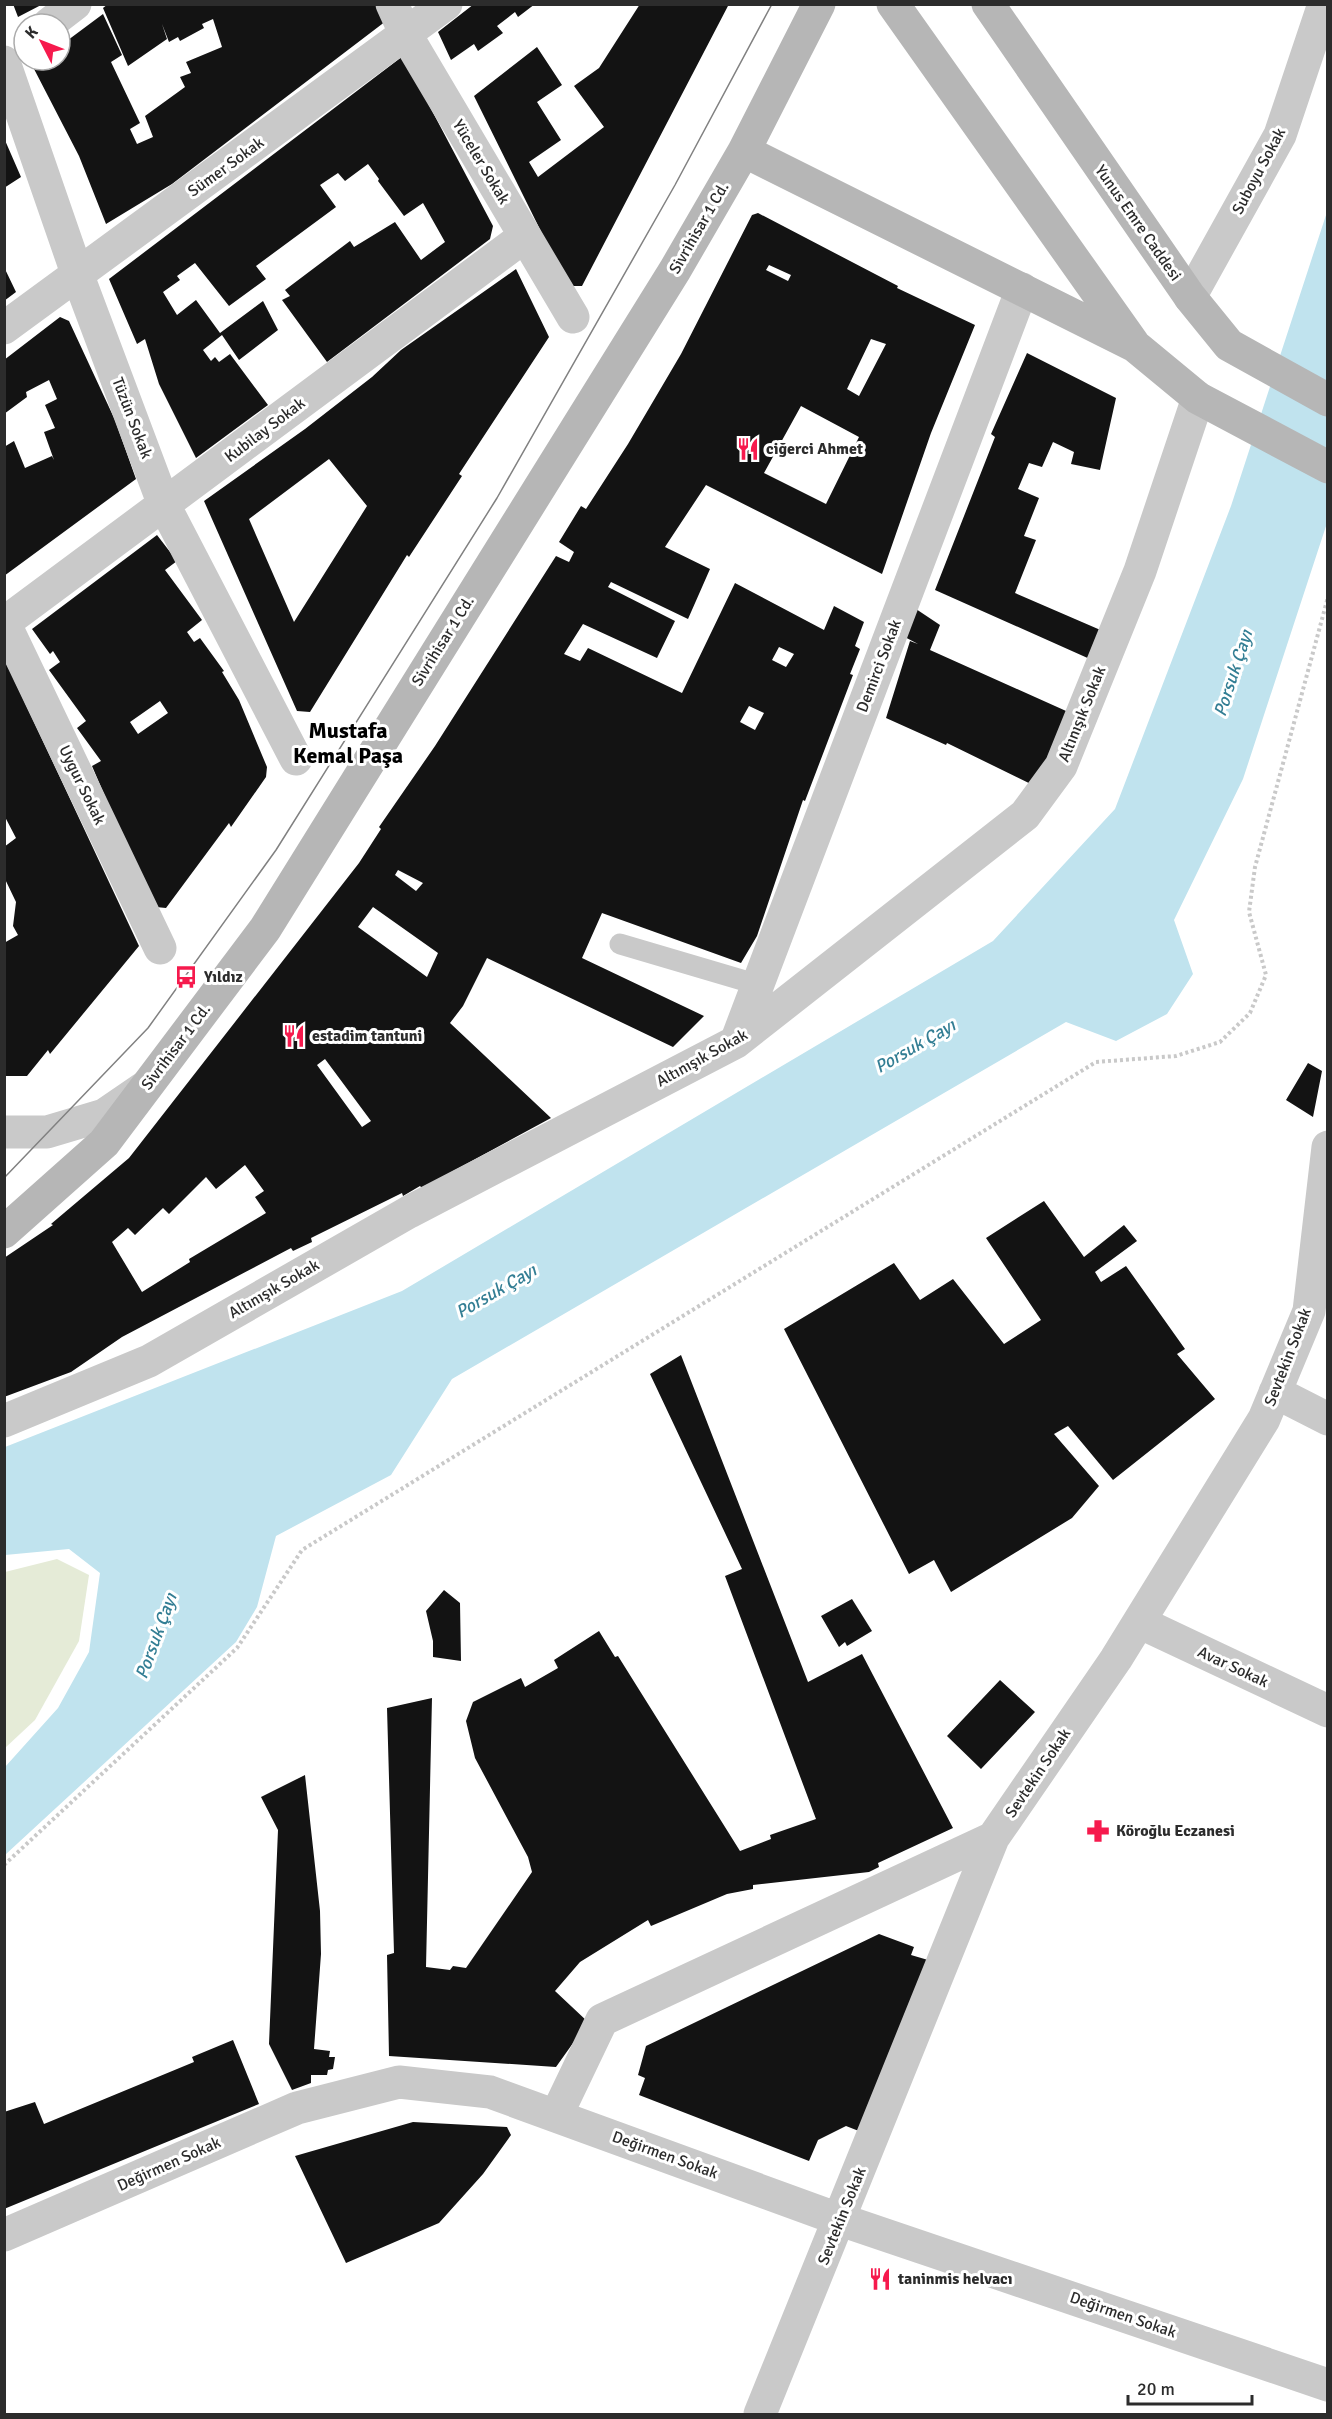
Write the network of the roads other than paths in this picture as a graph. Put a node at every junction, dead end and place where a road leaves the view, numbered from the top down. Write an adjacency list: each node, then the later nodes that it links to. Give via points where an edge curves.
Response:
1 (392, 4): 7 (street, Yüceler Sokak)
2 (446, 4): 7 (street, Sümer Sokak)
3 (819, 4): 9 (main road, Sivrihisar 1 Cd.)
4 (893, 4): 16 (main road)
5 (988, 4): 13 (main road, Yunus Emre Caddesi)
6 (1324, 4): 13 (street, Suboyu Sokak, via 1280,135)
7 (406, 35): 10 (street, Yüceler Sokak); 11 (street, Sümer Sokak)
8 (4, 62): 11 (street, Tüzün Sokak)
9 (744, 151): 12 (main road); 27 (main road, Sivrihisar 1 Cd., via 675,270 265,929)
10 (525, 236): 14 (street, Yüceler Sokak); 20 (street, Kubilay Sokak)
11 (78, 276): 15 (street, Sümer Sokak); 20 (street, Tüzün Sokak)
12 (1022, 290): 16 (main road); 25 (street, Demirci Sokak)
13 (1190, 297): 18 (main road, Yunus Emre Caddesi, via 1229,345)
14 (573, 317)
15 (4, 328)
16 (1135, 346): 17 (main road)
17 (1198, 398): 19 (main road); 26 (street, Altınışık Sokak, via 1140,571 1061,766 1025,815)
18 (1328, 400)
19 (1328, 467)
20 (164, 505): 21 (street, Kubilay Sokak); 22 (street, Tüzün Sokak)
21 (5, 623): 24 (street, Uygur Sokak)
22 (296, 759)
23 (620, 944): 25 (lane)
24 (160, 948)
25 (759, 986): 26 (street, Demirci Sokak)
26 (736, 1042): 33 (street, Altınışık Sokak, via 409,1212 148,1361)
27 (147, 1085): 28 (street, via 104,1115 47,1132); 30 (main road, Sivrihisar 1 Cd., via 104,1143)
28 (4, 1132)
29 (1328, 1147): 31 (street, Sevtekin Sokak, via 1309,1311)
30 (4, 1232)
31 (1275, 1392): 32 (street); 34 (street, Sevtekin Sokak, via 1264,1419)
32 (1328, 1419)
33 (4, 1421)
34 (1139, 1622): 35 (street, Avar Sokak); 36 (street, Sevtekin Sokak)
35 (1328, 1712)
36 (993, 1838): 37 (street, via 602,2020); 38 (street, Sevtekin Sokak)
37 (556, 2116): 38 (street, Değirmen Sokak); 39 (street, Değirmen Sokak, via 490,2092 399,2082 297,2108)
38 (841, 2220): 40 (street, Değirmen Sokak); 41 (street, Sevtekin Sokak)
39 (4, 2235)
40 (1328, 2385)
41 (760, 2415)

